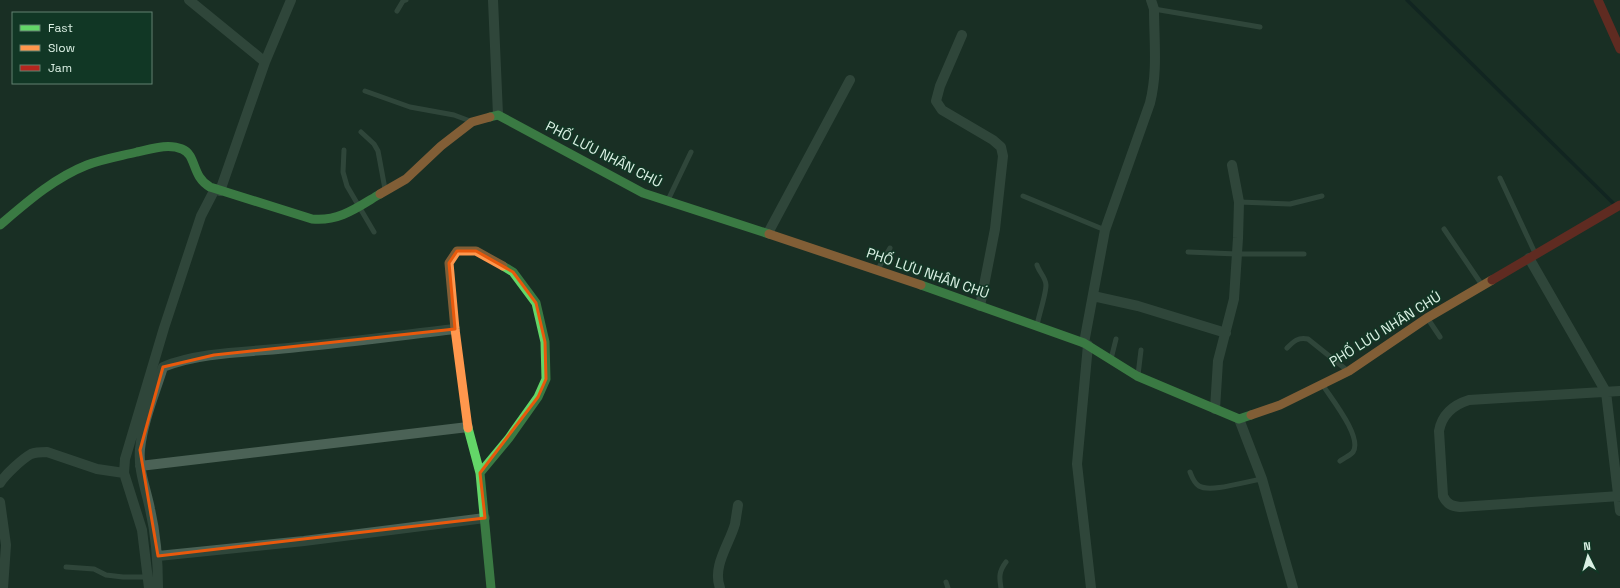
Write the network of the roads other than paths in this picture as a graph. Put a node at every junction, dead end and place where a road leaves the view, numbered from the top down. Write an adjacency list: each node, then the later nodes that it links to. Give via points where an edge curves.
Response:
1 (189, 0): 11 (street)
2 (292, 0): 11 (street)
3 (406, 0): 7 (lane)
4 (493, 0): 14 (street)
5 (1598, 0): 10 (main road)
6 (1152, 4): 8 (lane); 31 (street, via 1156,70 1154,87)
7 (397, 11)
8 (1260, 27)
9 (962, 35): 43 (street, via 936,101 942,110 993,140 1001,147 1003,156 995,229)
10 (1620, 49)
11 (265, 62): 21 (street)
12 (850, 80): 33 (street)
13 (365, 91): 15 (lane, via 410,107 454,115)
14 (498, 115): 15 (main road); 25 (main road, PHỐ LƯU NHÂN CHÚ, via 643,193)
15 (472, 122): 22 (main road, via 441,146 412,174)
16 (361, 132): 22 (lane, via 378,150)
17 (344, 150): 28 (lane, via 343,172 347,186)
18 (691, 152): 25 (lane)
19 (1232, 165): 26 (street)
20 (1500, 178): 38 (lane)
21 (218, 190): 28 (main road, via 317,220 342,216); 29 (main road, via 203,183 187,151 173,147 149,149 86,165 66,175); 65 (street, via 201,216 124,459)
22 (385, 191): 28 (main road)
23 (1023, 196): 31 (lane)
24 (1322, 196): 26 (lane, via 1290,204)
25 (667, 201): 33 (main road, PHỐ LƯU NHÂN CHÚ)
26 (1239, 202): 36 (street)
27 (1620, 205): 38 (main road, PHỐ LƯU NHÂN CHÚ)
28 (359, 206): 32 (lane)
29 (0, 225)
30 (1444, 229): 41 (lane)
31 (1105, 230): 42 (street)
32 (374, 232)
33 (768, 233): 40 (main road, PHỐ LƯU NHÂN CHÚ)
34 (890, 248): 40 (lane)
35 (1188, 252): 36 (lane)
36 (1237, 254): 37 (lane); 47 (street, via 1234,299)
37 (1304, 254)
38 (1532, 256): 41 (main road, PHỐ LƯU NHÂN CHÚ); 58 (street)
39 (1037, 265): 45 (lane, via 1046,285)
40 (877, 270): 43 (main road, PHỐ LƯU NHÂN CHÚ)
41 (1482, 285): 44 (main road, PHỐ LƯU NHÂN CHÚ)
42 (1093, 296): 47 (street, via 1138,306); 50 (street)
43 (980, 306): 45 (main road, PHỐ LƯU NHÂN CHÚ)
44 (1427, 318): 48 (lane); 54 (main road, PHỐ LƯU NHÂN CHÚ)
45 (1036, 326): 50 (main road, PHỐ LƯU NHÂN CHÚ)
46 (455, 329): 61 (main road); 63 (street, via 214,355 172,363 163,367 143,428); 66 (main road, via 449,263 457,251 476,251 513,272 536,303 545,342 546,378 538,397)
47 (1226, 333): 59 (street, via 1218,361)
48 (1440, 337)
49 (1116, 339): 53 (lane)
50 (1086, 344): 53 (main road, PHỐ LƯU NHÂN CHÚ); 84 (street, via 1077,464)
51 (1287, 348): 54 (lane, via 1297,339 1308,339)
52 (1141, 350): 55 (lane)
53 (1111, 360): 55 (main road, PHỐ LƯU NHÂN CHÚ)
54 (1349, 371): 56 (main road, PHỐ LƯU NHÂN CHÚ)
55 (1137, 376): 59 (main road, PHỐ LƯU NHÂN CHÚ)
56 (1322, 384): 60 (main road, PHỐ LƯU NHÂN CHÚ, via 1280,405); 62 (lane, via 1354,436 1353,452)
57 (1620, 391): 58 (street)
58 (1606, 392): 69 (street); 69 (street, via 1469,400 1456,406 1441,421 1438,431 1443,496 1451,506 1460,507)
59 (1215, 409): 60 (main road, PHỐ LƯU NHÂN CHÚ)
60 (1239, 419): 67 (street)
61 (468, 427): 63 (street); 66 (main road)
62 (1340, 461)
63 (140, 466): 74 (street, via 151,510)
64 (1190, 472): 67 (lane, via 1199,486 1210,489)
65 (124, 473): 68 (street, via 97,469 47,452 38,452 30,455); 77 (street, via 141,524)
66 (480, 473): 73 (main road)
67 (1262, 479): 85 (street)
68 (0, 483)
69 (1619, 496): 72 (street)
70 (0, 502): 78 (street, via 6,545)
71 (738, 505): 82 (street, via 735,524 720,562 717,579)
72 (1620, 511)
73 (485, 518): 74 (street); 81 (main road)
74 (158, 556): 80 (street)
75 (1006, 562): 83 (lane, via 999,575)
76 (66, 567): 77 (lane, via 94,569 106,575 124,578)
77 (147, 577): 79 (street)
78 (3, 588)
79 (149, 588)
80 (158, 588)
81 (491, 588)
82 (720, 588)
83 (1002, 588)
84 (1091, 588)
85 (1293, 588)

